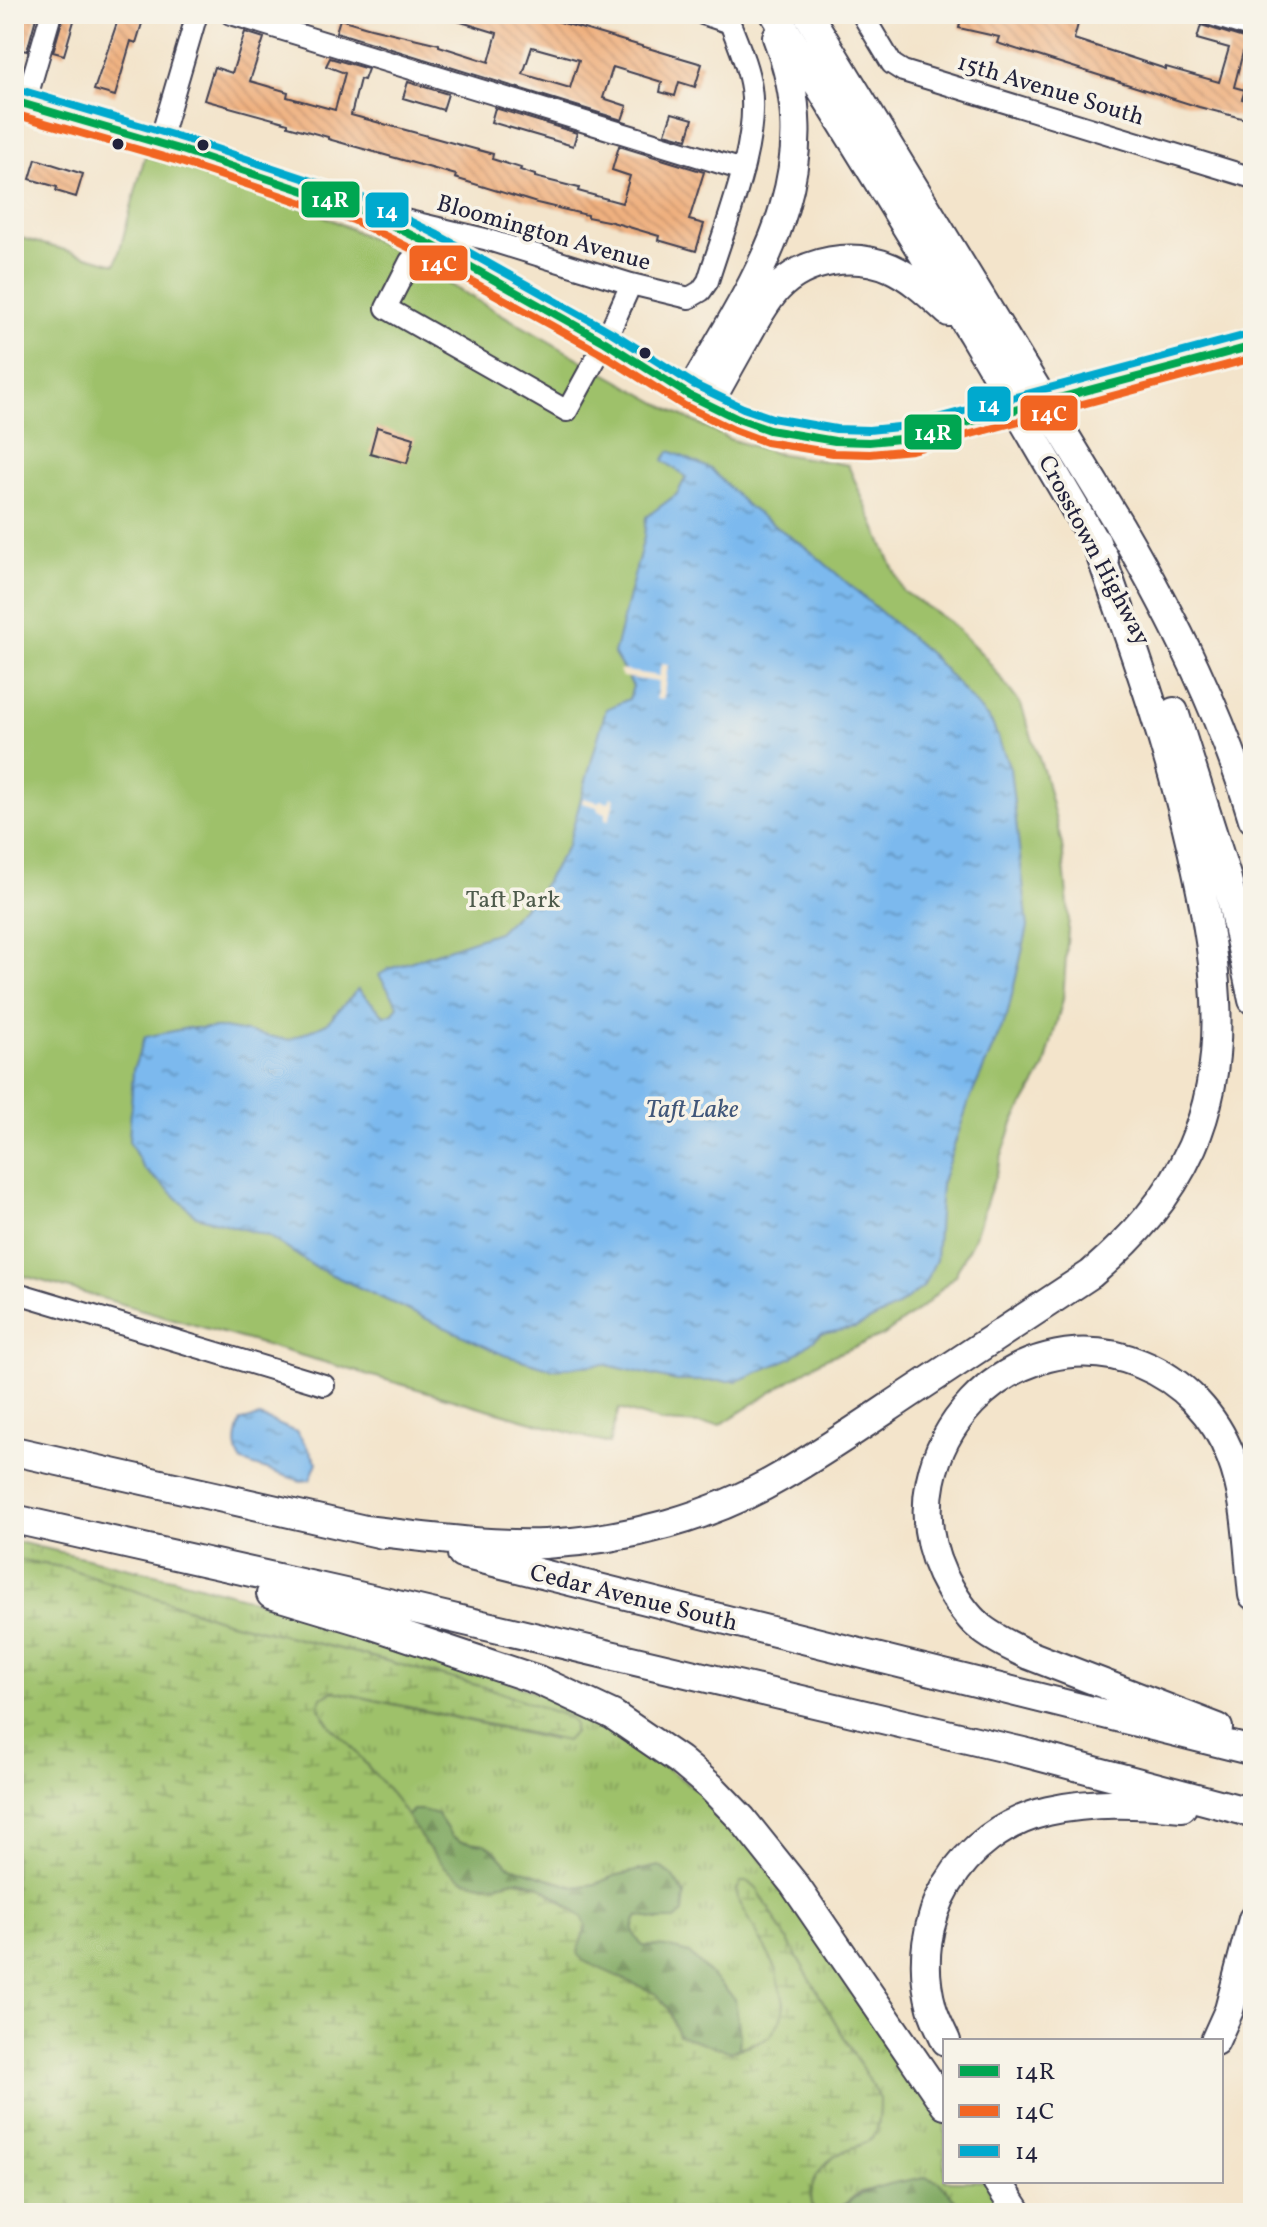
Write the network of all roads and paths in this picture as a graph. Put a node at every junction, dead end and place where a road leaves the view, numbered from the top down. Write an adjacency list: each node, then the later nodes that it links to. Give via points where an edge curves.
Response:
1 (51, 14): 12 (street)
2 (197, 14): 13 (street)
3 (231, 14): 14 (street)
4 (703, 14): 10 (street)
5 (768, 14): 22 (highway, via 793,100 789,192 770,249)
6 (775, 14): 19 (highway, Crosstown Highway)
7 (808, 14): 24 (highway, Crosstown Highway, via 1120,526 1160,595)
8 (862, 14): 15 (street, 15th Avenue South, via 892,64 903,71)
9 (1208, 14): 11 (street)
10 (728, 18): 14 (street, via 751,86 753,119)
11 (1253, 28)
12 (20, 103): 13 (street, Bloomington Avenue)
13 (159, 144): 16 (street, Bloomington Avenue)
14 (743, 170): 18 (street, Bloomington Avenue, via 701,291 689,298)
15 (1253, 178)
16 (358, 209): 17 (street, Bloomington Avenue); 18 (street, Bloomington Avenue, via 485,239)
17 (430, 244): 20 (street, Bloomington Avenue); 20 (street, via 410,261 386,308 567,411)
18 (631, 284): 20 (street)
19 (972, 333): 22 (highway, via 891,268 870,262 826,262 806,268 776,290); 23 (highway, Crosstown Highway)
20 (605, 342): 22 (street, Bloomington Avenue)
21 (1253, 346): 22 (street, Bloomington Avenue, bridge, via 942,430 869,442 769,430)
22 (699, 400)
23 (1096, 542): 27 (highway, Crosstown Highway, via 1167,691 1227,879); 32 (highway, via 1144,675 1181,801 1217,997 1214,1066 1206,1104 1193,1145 1148,1219 1091,1274 781,1477 735,1500 651,1528 546,1544)
24 (1220, 723): 25 (highway); 26 (highway, Crosstown Highway)
25 (1253, 787)
26 (1253, 819)
27 (1253, 1000)
28 (14, 1292): 29 (street)
29 (324, 1385)
30 (14, 1451): 32 (highway, Cedar Avenue South)
31 (14, 1519): 33 (highway)
32 (365, 1530): 35 (highway, Cedar Avenue South)
33 (111, 1541): 36 (highway, via 1023,1752); 40 (highway, via 538,1680 645,1736 711,1787 764,1845)
34 (1253, 1595): 35 (highway, via 1232,1458 1202,1407 1156,1370 1106,1355 1048,1357 1025,1364 977,1397 941,1447 928,1506 930,1534 950,1590 980,1627 1029,1655 1212,1724)
35 (1253, 1750)
36 (1250, 1812): 38 (highway, via 1150,1804 1077,1806 1021,1820 975,1848 942,1893 926,1950 932,2010)
37 (1253, 1919): 39 (highway)
38 (945, 2039)
39 (1216, 2039)
40 (943, 2102)
41 (998, 2183): 42 (highway)
42 (1018, 2213)

